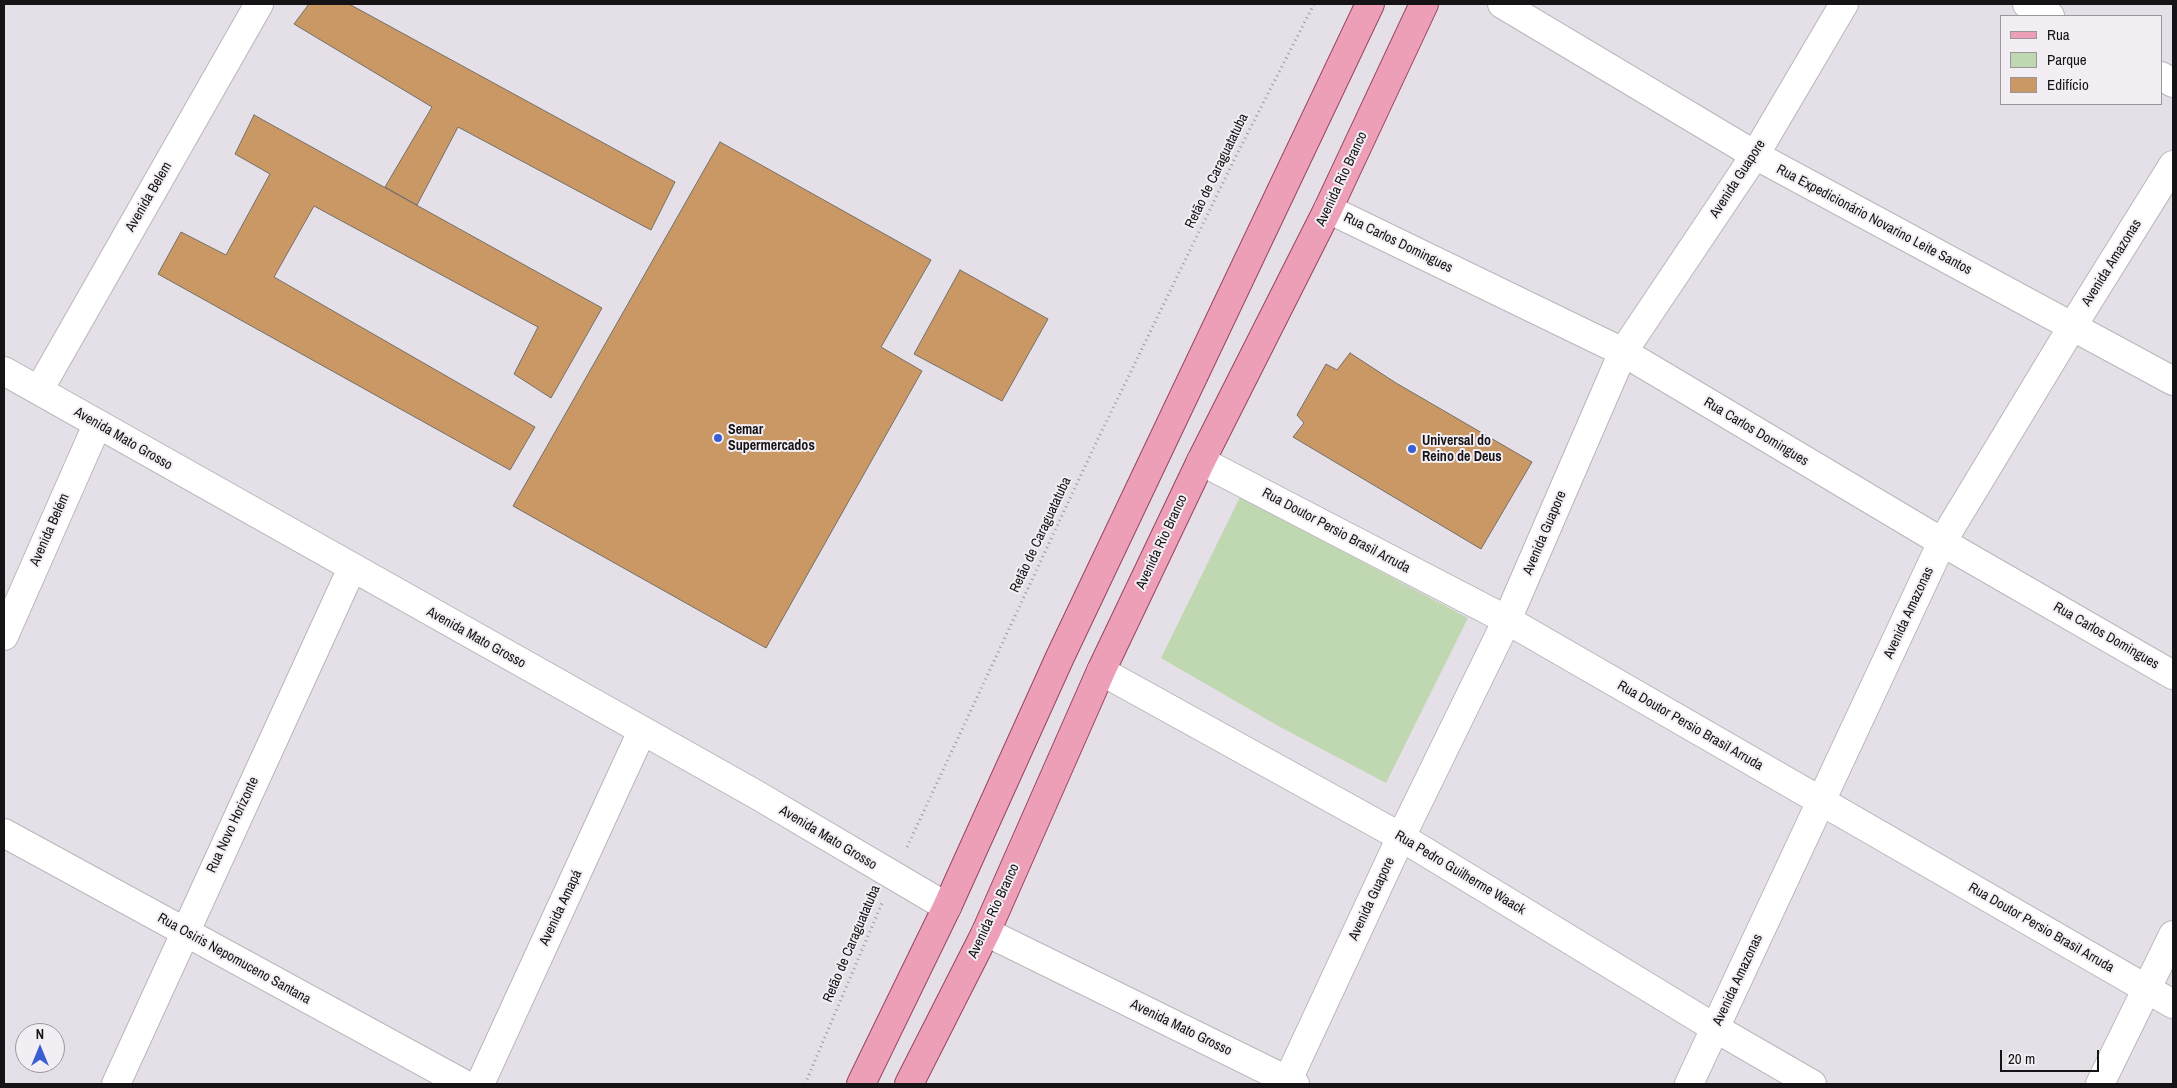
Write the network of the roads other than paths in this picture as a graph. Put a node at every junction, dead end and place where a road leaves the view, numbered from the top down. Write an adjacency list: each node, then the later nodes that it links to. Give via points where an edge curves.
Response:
1 (259, 4): 17 (street, Avenida Belem)
2 (1370, 4): 30 (main road, via 1060,657)
3 (1424, 4): 12 (main road, Avenida Rio Branco)
4 (1502, 4): 10 (street, Rua Expedicionário Novarino Leite Santos)
5 (1844, 4): 10 (street, Avenida Guapore)
6 (2028, 4): 7 (street)
7 (2048, 15)
8 (2162, 77): 9 (street)
9 (2173, 83)
10 (1755, 155): 13 (street, Rua Expedicionário Novarino Leite Santos); 14 (street, Avenida Guapore)
11 (2173, 165): 13 (street, Avenida Amazonas)
12 (1328, 209): 14 (street, Rua Carlos Domingues); 19 (main road, Avenida Rio Branco)
13 (2072, 327): 16 (street, Rua Expedicionário Novarino Leite Santos); 20 (street, Avenida Amazonas)
14 (1623, 352): 20 (street, Rua Carlos Domingues); 22 (street, Avenida Guapore)
15 (4, 371): 17 (street, Avenida Mato Grosso)
16 (2173, 381)
17 (39, 390): 18 (street, Avenida Mato Grosso)
18 (97, 424): 21 (street, Avenida Mato Grosso); 23 (street, Avenida Belém)
19 (1201, 461): 22 (street, Rua Doutor Persio Brasil Arruda); 24 (main road, Avenida Rio Branco)
20 (1942, 542): 25 (street, Rua Carlos Domingues); 27 (street, Avenida Amazonas)
21 (352, 568): 26 (street, Avenida Mato Grosso); 31 (street, Rua Novo Horizonte)
22 (1507, 620): 27 (street, Rua Doutor Persio Brasil Arruda); 29 (street, Avenida Guapore)
23 (4, 636)
24 (1101, 672): 29 (street, Rua Pedro Guilherme Waack); 32 (main road, Avenida Rio Branco)
25 (2173, 675)
26 (642, 732): 30 (street, Avenida Mato Grosso, via 757,795); 40 (street, Avenida Amapá)
27 (1820, 801): 34 (street, Rua Doutor Persio Brasil Arruda); 36 (street, Avenida Amazonas)
28 (4, 833): 31 (street, Rua Osiris Nepomuceno Santana)
29 (1401, 837): 36 (street, Rua Pedro Guilherme Waack); 37 (street, Avenida Guapore)
30 (947, 908): 41 (main road)
31 (184, 932): 38 (street, Rua Novo Horizonte); 39 (street, Rua Osiris Nepomuceno Santana)
32 (986, 932): 37 (street, Avenida Mato Grosso); 42 (main road, Avenida Rio Branco)
33 (2173, 935): 34 (street)
34 (2146, 988): 35 (street, Rua Doutor Persio Brasil Arruda); 45 (street)
35 (2173, 1004)
36 (1715, 1028): 43 (street, Avenida Amazonas); 44 (street, Rua Pedro Guilherme Waack)
37 (1290, 1083)
38 (116, 1084)
39 (464, 1084)
40 (480, 1084)
41 (861, 1084)
42 (909, 1084)
43 (1689, 1084)
44 (1812, 1084)
45 (2100, 1084)

